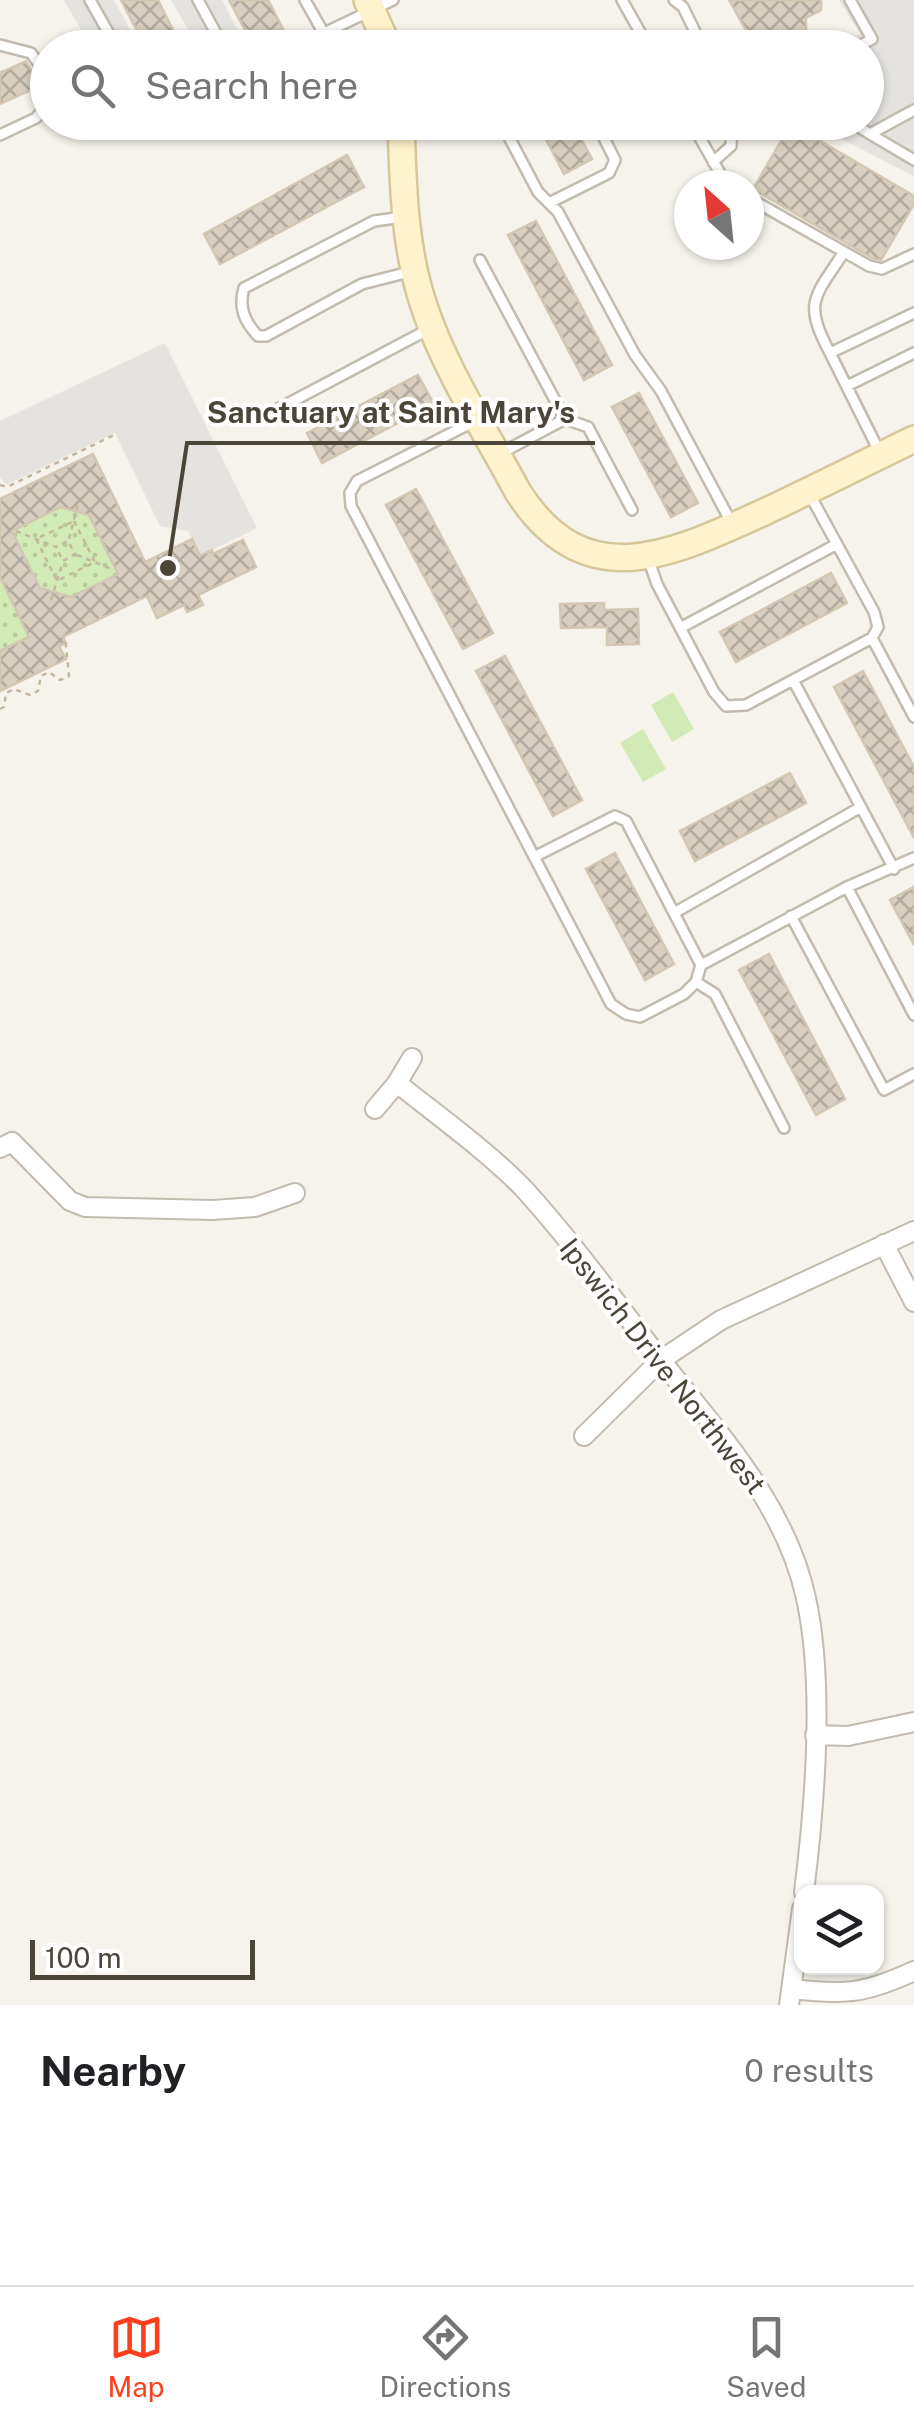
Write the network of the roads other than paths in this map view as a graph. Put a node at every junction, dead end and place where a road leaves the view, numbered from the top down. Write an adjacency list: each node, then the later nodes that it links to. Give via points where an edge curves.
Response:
1 (90, 0): 8 (lane)
2 (198, 0): 9 (lane)
3 (306, 0): 10 (lane)
4 (622, 0): 13 (lane)
5 (674, 0): 14 (lane)
6 (850, 0): 15 (lane)
7 (377, 4): 11 (lane); 12 (street)
8 (107, 30)
9 (214, 30)
10 (321, 30)
11 (326, 30)
12 (384, 30)
13 (639, 30)
14 (694, 30)
15 (867, 30)
16 (0, 45): 17 (lane)
17 (30, 53)
18 (914, 110): 20 (lane)
19 (30, 121): 21 (lane)
20 (884, 126)
21 (0, 135)
22 (402, 140): 33 (street)
23 (510, 140): 31 (lane)
24 (605, 140): 31 (lane, via 614,160 609,173)
25 (701, 140): 29 (lane)
26 (731, 140): 29 (lane)
27 (880, 140): 28 (lane)
28 (914, 160)
29 (714, 162): 30 (lane)
30 (718, 170)
31 (549, 204): 51 (lane)
32 (764, 207): 34 (lane)
33 (406, 217): 37 (street); 37 (lane, via 374,221 244,288 243,314 258,336 266,336 362,284)
34 (844, 252): 35 (lane, via 882,269); 41 (lane, via 813,302)
35 (914, 254)
36 (480, 260): 45 (lane)
37 (415, 271): 39 (street)
38 (914, 312): 41 (lane)
39 (433, 327): 43 (lane); 44 (street)
40 (914, 353): 42 (lane)
41 (830, 354): 42 (lane)
42 (847, 386): 48 (lane)
43 (274, 412)
44 (479, 418): 47 (street); 59 (lane, via 358,481 351,506)
45 (564, 420): 47 (lane); 50 (lane, via 588,427)
46 (914, 439): 48 (street)
47 (498, 454): 53 (street, via 530,511 560,536 603,555)
48 (882, 455): 49 (street)
49 (808, 492): 51 (street); 52 (lane)
50 (632, 510)
51 (733, 526): 53 (street)
52 (837, 544): 54 (lane); 55 (lane, via 874,612 878,628)
53 (648, 558): 54 (lane)
54 (680, 628): 56 (lane, via 726,706 746,705)
55 (872, 638): 56 (lane); 57 (lane)
56 (793, 680): 58 (lane)
57 (914, 717)
58 (861, 808): 61 (lane); 63 (lane)
59 (534, 857): 63 (lane, via 615,816 626,820); 66 (lane, via 611,1004 640,1016)
60 (914, 858): 61 (lane)
61 (894, 869): 62 (lane)
62 (846, 886): 64 (lane); 67 (lane)
63 (674, 912): 65 (lane)
64 (791, 916): 65 (lane); 69 (lane, via 884,1090)
65 (701, 965): 66 (lane)
66 (696, 982): 72 (lane, via 715,994)
67 (914, 1015)
68 (412, 1058): 70 (street)
69 (914, 1074)
70 (398, 1083): 71 (street); 78 (street, Ipswich Drive Northwest, via 523,1188)
71 (375, 1109)
72 (784, 1128)
73 (0, 1148): 74 (street, via 12,1142 70,1201 85,1206 227,1209)
74 (295, 1193)
75 (914, 1232): 76 (street)
76 (884, 1244): 77 (street); 78 (street, via 721,1320)
77 (914, 1302)
78 (661, 1360): 79 (street); 81 (street, Ipswich Drive Northwest, via 734,1450 795,1561 814,1658)
79 (584, 1436)
80 (914, 1722): 81 (street, via 848,1736)
81 (815, 1735): 82 (street, Ipswich Drive Northwest)
82 (805, 1885)
83 (794, 1968): 85 (street)
84 (914, 1971): 85 (street, via 875,1989)
85 (790, 1997)

